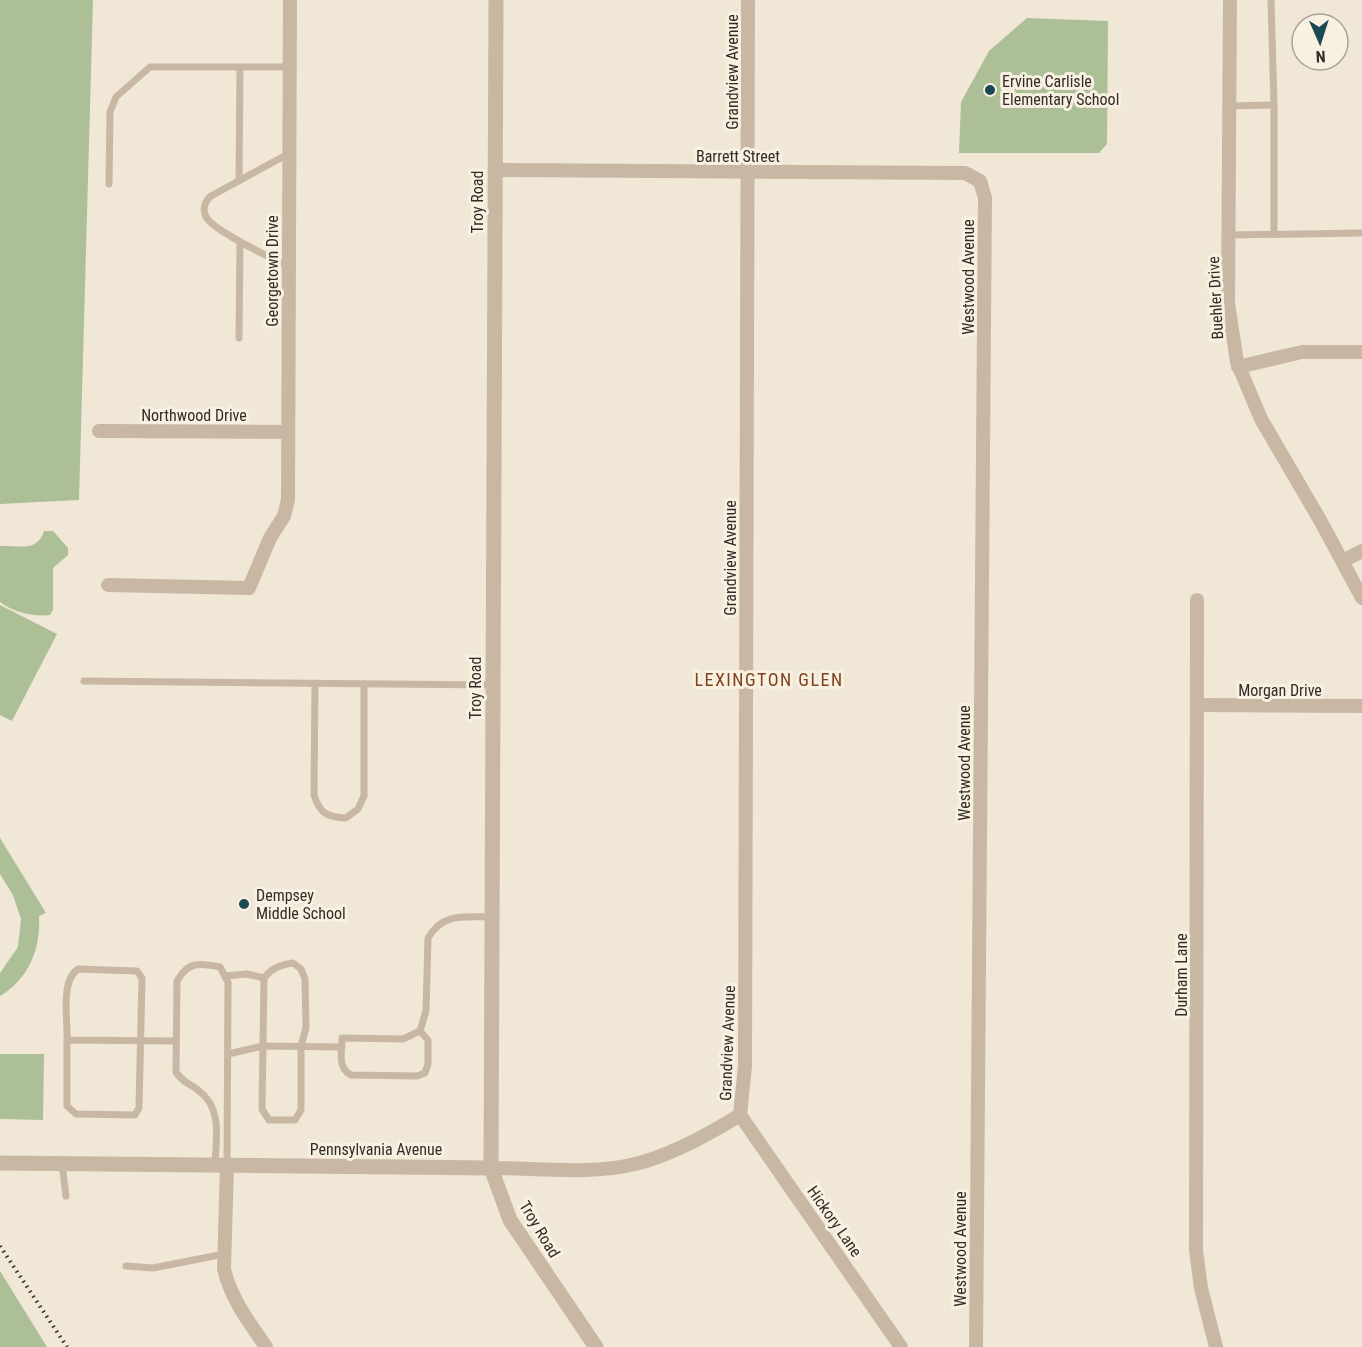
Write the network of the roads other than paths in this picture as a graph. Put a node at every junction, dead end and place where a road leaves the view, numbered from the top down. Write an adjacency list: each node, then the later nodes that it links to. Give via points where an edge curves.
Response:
1 (290, 0): 7 (street, Georgetown Drive)
2 (496, 0): 11 (street, Troy Road)
3 (748, 0): 12 (street, Grandview Avenue)
4 (1230, 0): 9 (street, Buehler Drive)
5 (1271, 0): 8 (lane)
6 (240, 67): 7 (lane); 13 (lane); 15 (lane, via 150,67 116,97 110,112)
7 (290, 67): 10 (street, Georgetown Drive)
8 (1274, 105): 9 (lane); 17 (lane)
9 (1229, 106): 18 (street, Buehler Drive)
10 (290, 153): 13 (lane); 20 (street, Georgetown Drive)
11 (495, 170): 12 (street, Barrett Street); 34 (street, Troy Road)
12 (749, 173): 14 (street, Barrett Street, via 965,173); 48 (street, Grandview Avenue, via 745,1055)
13 (239, 180): 19 (lane, via 211,196 204,208 210,221)
14 (980, 181): 59 (street, Westwood Avenue, via 985,198)
15 (109, 184)
16 (1362, 233): 17 (lane)
17 (1274, 234): 18 (lane)
18 (1229, 235): 23 (street, Buehler Drive, via 1229,315)
19 (240, 242): 20 (lane); 21 (lane)
20 (289, 267): 25 (street, Georgetown Drive)
21 (239, 338)
22 (1362, 351): 23 (street, via 1291,353)
23 (1238, 368): 27 (street, Buehler Drive, via 1261,419)
24 (99, 431): 25 (street, Northwood Drive)
25 (288, 432): 28 (street, Georgetown Drive, via 288,500 249,588)
26 (1362, 551): 27 (street)
27 (1343, 561): 29 (street, Buehler Drive)
28 (108, 585)
29 (1362, 598)
30 (1197, 600): 35 (street, Durham Lane)
31 (84, 681): 32 (lane)
32 (315, 683): 33 (lane); 33 (lane, via 314,795 319,810 329,817 346,818 358,809 364,796)
33 (364, 684): 34 (lane)
34 (493, 685): 37 (street, Troy Road)
35 (1199, 705): 36 (street, Morgan Drive); 60 (street, Durham Lane, via 1196,1250)
36 (1362, 706)
37 (491, 917): 40 (lane, via 450,916 434,928 428,938 426,1011); 52 (street, Troy Road)
38 (225, 976): 39 (lane, via 247,974); 43 (lane, via 220,967 199,963 184,969 177,981); 47 (lane)
39 (264, 978): 44 (lane); 45 (lane, via 280,965 293,963 301,969 306,1018)
40 (420, 1031): 46 (lane, via 403,1039 342,1038); 46 (lane, via 428,1040 428,1064 424,1073 417,1076 351,1075 341,1066)
41 (68, 1040): 42 (lane); 42 (lane, via 68,984 71,974 78,969 137,970 142,978); 42 (lane, via 67,1106 76,1114 111,1115 135,1115 139,1108)
42 (141, 1041): 43 (lane)
43 (176, 1041): 51 (lane, via 176,1072 183,1083 197,1089 213,1105)
44 (263, 1046): 45 (lane); 45 (lane, via 262,1109 268,1120 295,1120 301,1110); 47 (lane)
45 (301, 1046): 46 (lane)
46 (342, 1047)
47 (228, 1054): 51 (lane)
48 (740, 1115): 52 (street, Pennsylvania Avenue, via 635,1164); 58 (street, Hickory Lane)
49 (0, 1163): 50 (street, Pennsylvania Avenue)
50 (62, 1164): 51 (street, Pennsylvania Avenue); 53 (lane)
51 (221, 1165): 52 (street, Pennsylvania Avenue); 54 (street)
52 (491, 1168): 57 (street, Troy Road, via 510,1220)
53 (66, 1196)
54 (224, 1254): 55 (lane, via 153,1268); 56 (street, via 228,1286)
55 (126, 1266)
56 (266, 1347)
57 (596, 1347)
58 (902, 1347)
59 (976, 1347)
60 (1216, 1347)

